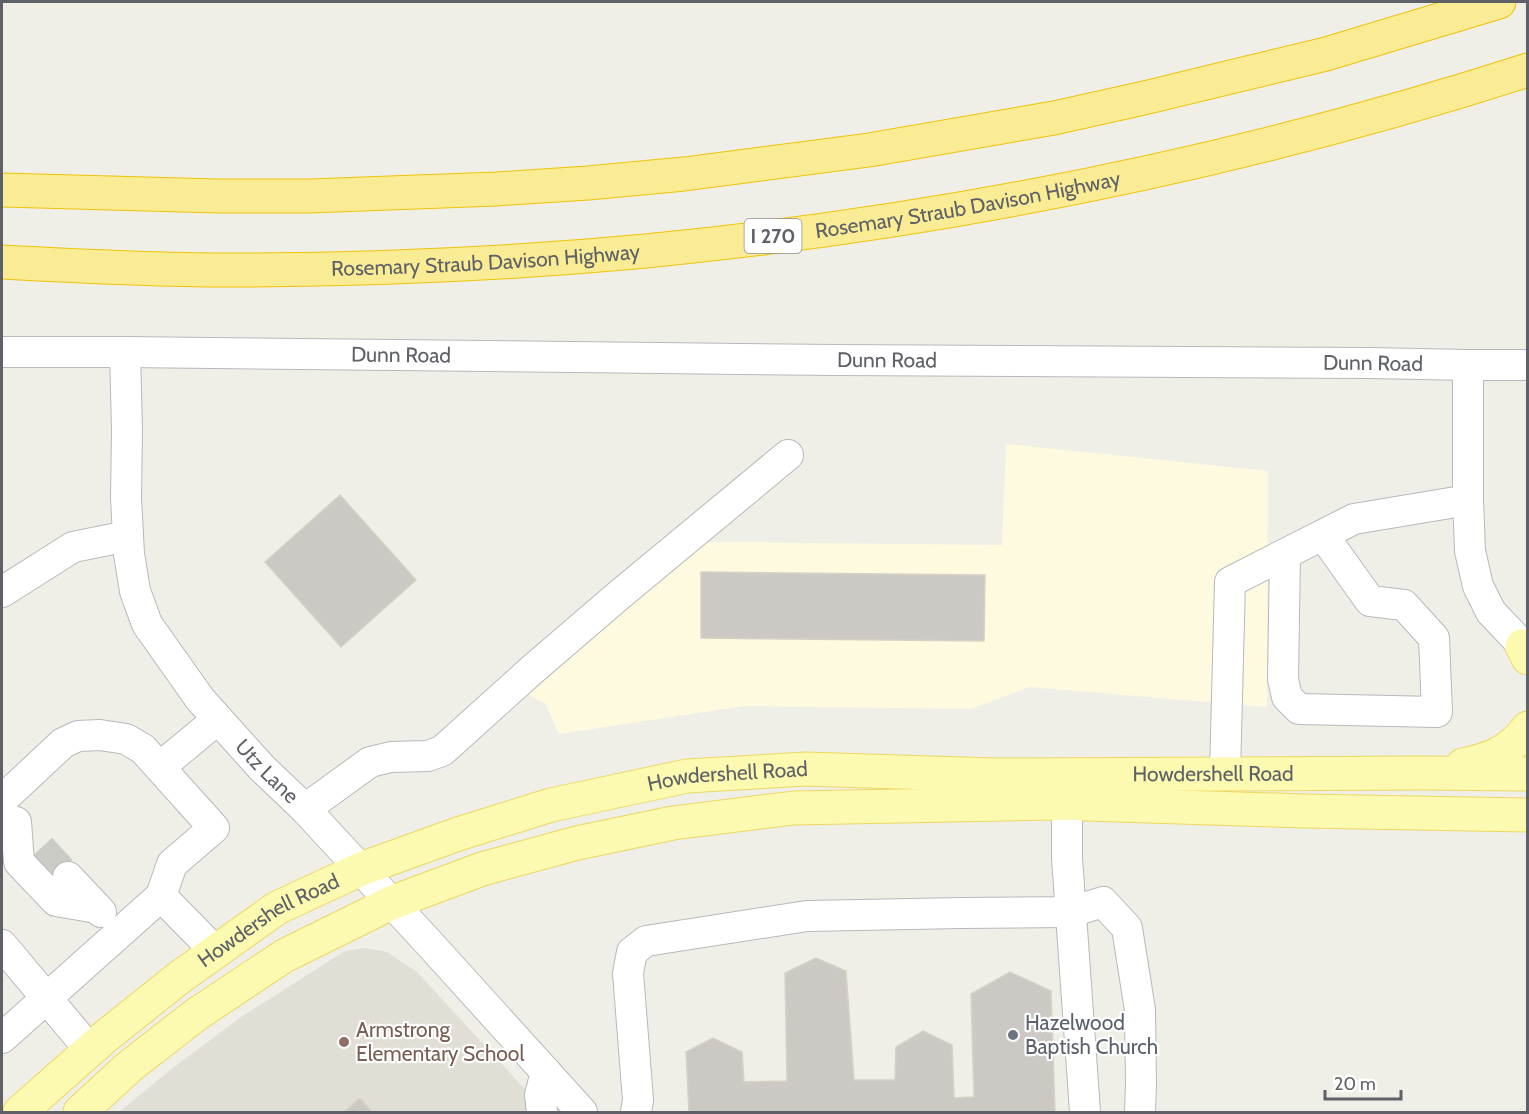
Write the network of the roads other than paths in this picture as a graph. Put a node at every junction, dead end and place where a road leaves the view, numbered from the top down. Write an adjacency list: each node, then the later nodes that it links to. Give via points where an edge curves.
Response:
1 (1499, 2): 3 (highway, via 1326,54 1054,118 869,150 684,174 402,194 207,196)
2 (1527, 70): 4 (highway, Rosemary Straub Davison Highway / I 270, via 1207,159 1056,191 785,235 646,251 362,268 212,270)
3 (2, 190)
4 (2, 262)
5 (2, 352): 6 (street, Dunn Road)
6 (125, 352): 7 (street, Dunn Road); 12 (street, Utz Lane)
7 (1468, 365): 8 (street, Dunn Road); 10 (street)
8 (1527, 365)
9 (788, 455): 23 (street, via 532,669 442,751 370,762)
10 (1468, 500): 11 (street, via 1354,519); 15 (street, via 1470,551 1478,586 1491,612)
11 (1323, 535): 13 (street); 13 (street, via 1370,601 1404,605 1434,638 1437,712 1299,709 1287,697 1283,679)
12 (128, 536): 14 (street, via 73,547); 16 (street, Utz Lane, via 135,591 147,624)
13 (1285, 568): 20 (street, via 1230,582)
14 (2, 593)
15 (1526, 649)
16 (218, 719): 18 (street); 23 (street, Utz Lane)
17 (1527, 728): 19 (main road, via 1502,753)
18 (151, 758): 24 (street, via 126,739 78,736 63,743); 29 (street, via 214,828 172,864)
19 (1423, 773): 20 (main road, Howdershell Road); 21 (main road, Howdershell Road)
20 (1225, 774): 27 (main road, Howdershell Road, via 994,775 806,769 687,776 551,805)
21 (1527, 774)
22 (1067, 804): 25 (main road, Howdershell Road); 30 (main road, Howdershell Road, via 794,807 673,823 577,843 482,869); 32 (street)
23 (305, 809): 27 (street, Utz Lane)
24 (6, 810): 26 (street); 31 (street, via 19,862 56,901)
25 (1527, 815)
26 (40, 848)
27 (361, 869): 30 (street, Utz Lane); 35 (main road, Howdershell Road, via 278,908)
28 (68, 877): 31 (street)
29 (161, 896): 33 (street); 35 (street)
30 (391, 903): 39 (street, Utz Lane); 41 (main road, Howdershell Road, via 284,957 197,1014 130,1066)
31 (97, 908): 33 (street)
32 (1071, 912): 44 (street, via 807,916 646,941 632,952 628,974); 45 (street); 46 (street, via 1103,902 1127,928 1140,1010)
33 (119, 933): 36 (street)
34 (2, 945): 36 (street)
35 (216, 952): 38 (main road, Howdershell Road)
36 (46, 998): 37 (street); 38 (street)
37 (2, 1038)
38 (90, 1050): 40 (main road, Howdershell Road)
39 (546, 1072): 42 (street, via 540,1095); 43 (street, Utz Lane)
40 (20, 1113)
41 (80, 1113)
42 (542, 1113)
43 (582, 1113)
44 (636, 1113)
45 (1085, 1113)
46 (1140, 1113)

